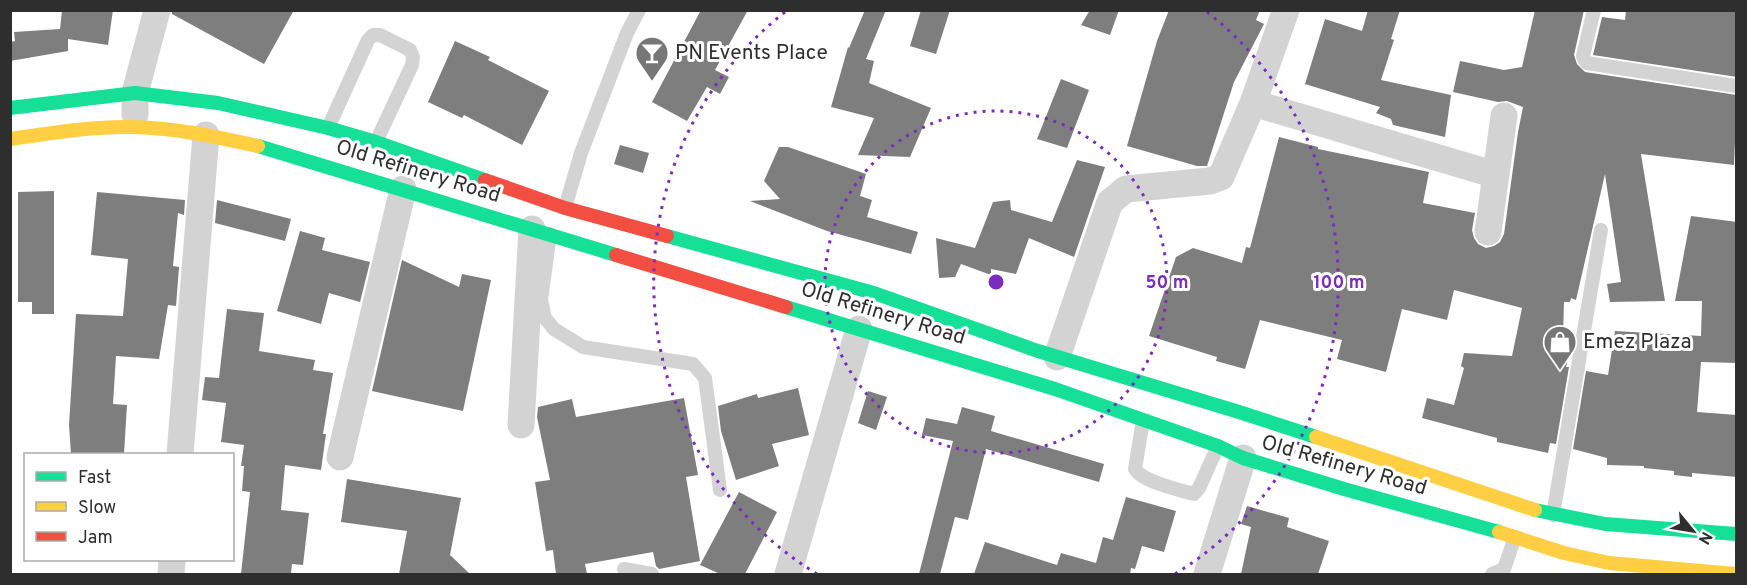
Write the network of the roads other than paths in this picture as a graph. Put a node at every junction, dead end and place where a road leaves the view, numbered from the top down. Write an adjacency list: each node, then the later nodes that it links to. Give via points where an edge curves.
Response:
1 (157, 10): 6 (street)
2 (639, 10): 17 (lane, via 580,153)
3 (1286, 10): 7 (street)
4 (1594, 10): 5 (lane, via 1583,56 1587,63)
5 (1737, 86)
6 (135, 93): 8 (main road, Old Refinery Road); 10 (street); 11 (main road, Old Refinery Road, via 218,103)
7 (1253, 103): 15 (street); 22 (street, via 1221,177 1126,189 1110,202)
8 (10, 108)
9 (1504, 116): 15 (street)
10 (136, 127): 12 (main road, Old Refinery Road); 13 (main road, Old Refinery Road)
11 (328, 128): 14 (main road, Old Refinery Road); 14 (lane, via 368,40 380,35 410,50 413,57)
12 (206, 135): 16 (main road, Old Refinery Road, via 264,147); 26 (street)
13 (10, 139)
14 (376, 142): 17 (main road, Old Refinery Road)
15 (1496, 175): 20 (street)
16 (403, 189): 19 (main road, Old Refinery Road); 27 (street)
17 (565, 208): 22 (main road, Old Refinery Road, via 874,293)
18 (1601, 230): 30 (lane)
19 (541, 232): 21 (main road, Old Refinery Road); 24 (street); 29 (lane, via 541,300 545,318 554,329 583,347 693,364 700,370 705,378)
20 (1488, 232)
21 (859, 329): 23 (main road, Old Refinery Road); 36 (street)
22 (1057, 357): 30 (main road, Old Refinery Road)
23 (1143, 420): 25 (main road, Old Refinery Road); 25 (lane, via 1135,468 1143,477 1179,490 1194,494)
24 (521, 425)
25 (1218, 446): 28 (main road, Old Refinery Road)
26 (180, 453)
27 (340, 457)
28 (1243, 458): 32 (main road, Old Refinery Road); 37 (street)
29 (720, 490)
30 (1552, 515): 31 (main road, Old Refinery Road, via 1664,530)
31 (1737, 534)
32 (1517, 538): 34 (main road, Old Refinery Road); 38 (lane, via 1504,569); 39 (lane, via 1511,570)
33 (624, 569): 35 (lane)
34 (1625, 570): 40 (main road, Old Refinery Road)
35 (652, 574)
36 (788, 574)
37 (1207, 574)
38 (1492, 574)
39 (1517, 574)
40 (1737, 574)

